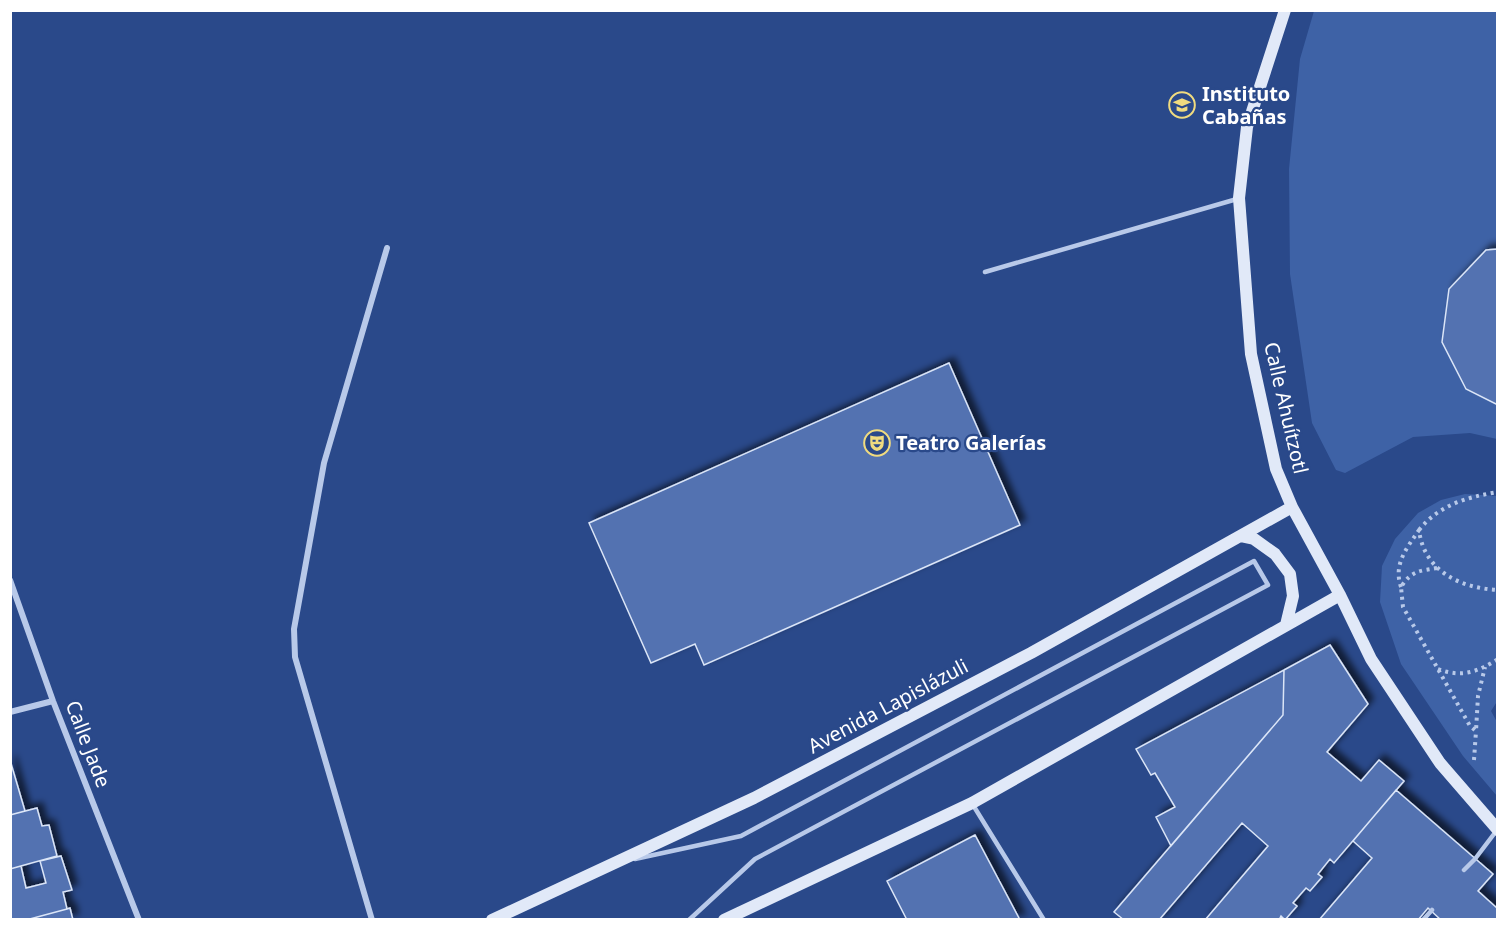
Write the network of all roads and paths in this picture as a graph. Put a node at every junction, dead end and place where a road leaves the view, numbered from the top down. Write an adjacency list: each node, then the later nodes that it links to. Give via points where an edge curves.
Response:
1 (1285, 10): 2 (main road, Calle Ahuítzotl, via 1247,127)
2 (1239, 198): 4 (lane); 6 (main road, Calle Ahuítzotl, via 1251,354 1276,469)
3 (387, 248): 26 (street, via 324,463 294,629 295,657)
4 (985, 272)
5 (1497, 492): 7 (path, via 1455,501 1429,518)
6 (1292, 507): 8 (main road, Avenida Lapislázuli); 13 (main road, Calle Ahuítzotl)
7 (1419, 530): 9 (path, via 1421,544); 11 (path, via 1401,556 1397,577)
8 (1240, 536): 14 (main road, via 1254,538 1275,554 1290,574 1293,596); 22 (main road, Avenida Lapislázuli, via 1031,653 754,798)
9 (1437, 568): 11 (path, via 1408,575); 12 (path, via 1455,581 1477,589)
10 (10, 580): 18 (street, Calle Jade)
11 (1401, 587): 17 (path, via 1403,607)
12 (1497, 590)
13 (1340, 595): 14 (main road); 21 (main road, Calle Ahuítzotl, via 1371,659 1440,763)
14 (1286, 625): 20 (main road)
15 (1497, 658): 16 (path)
16 (1485, 667): 17 (path, via 1466,674 1451,674); 17 (path, via 1476,731)
17 (1438, 668)
18 (53, 701): 19 (street); 25 (street, Calle Jade)
19 (10, 712)
20 (972, 803): 29 (main road); 30 (lane)
21 (1497, 830): 23 (lane)
22 (612, 864): 27 (main road, Avenida Lapislázuli); 28 (lane, via 741,836 1254,561 1268,585 755,859)
23 (1464, 870)
24 (1432, 910): 31 (lane)
25 (139, 920)
26 (372, 920)
27 (492, 920)
28 (688, 920)
29 (724, 920)
30 (1044, 920)
31 (1423, 920)

